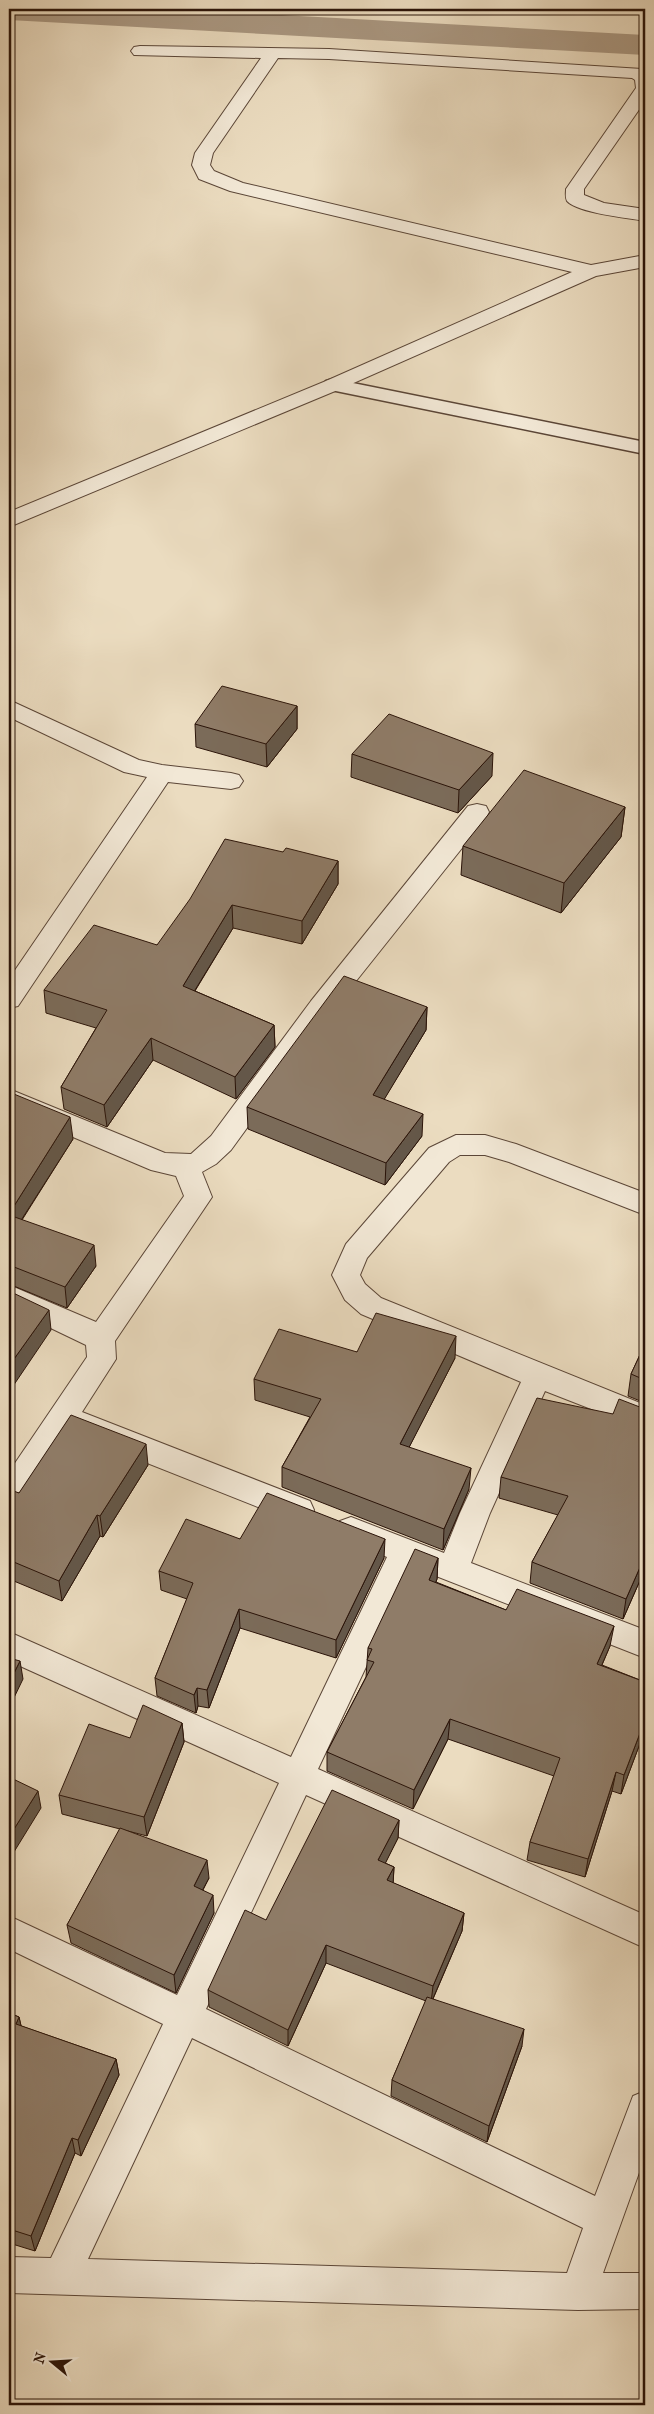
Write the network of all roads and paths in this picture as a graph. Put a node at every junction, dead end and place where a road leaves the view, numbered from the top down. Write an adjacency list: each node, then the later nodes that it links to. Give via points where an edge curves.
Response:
1 (140, 50): 2 (street)
2 (273, 53): 3 (street, via 622,71 644,78); 6 (street, via 204,153 201,165 206,175 237,187)
3 (645, 88): 4 (street, via 575,189 576,198 585,204)
4 (645, 215)
5 (645, 261): 6 (street)
6 (591, 271): 7 (street)
7 (333, 384): 8 (lane); 9 (street)
8 (645, 448)
9 (9, 520)
10 (9, 708): 11 (street, via 114,760)
11 (162, 773): 12 (street); 14 (street)
12 (231, 781)
13 (477, 812): 16 (street, via 320,1008 221,1143 205,1160)
14 (9, 1000)
15 (9, 1099): 16 (street, via 161,1163)
16 (186, 1167): 19 (street, via 198,1197)
17 (645, 1204): 20 (street, via 516,1154 485,1145 456,1146 439,1155 356,1252 346,1274 355,1292 371,1306)
18 (9, 1296): 19 (street)
19 (100, 1339): 21 (street, via 102,1359)
20 (538, 1376): 22 (street); 25 (street)
21 (63, 1418): 23 (street); 24 (street)
22 (645, 1418)
23 (9, 1496)
24 (405, 1551): 25 (street); 28 (street)
25 (453, 1569): 26 (street)
26 (645, 1644)
27 (9, 1646): 28 (street)
28 (298, 1778): 30 (street); 31 (street)
29 (9, 1932): 31 (street)
30 (645, 1932)
31 (185, 2016): 33 (street); 35 (street)
32 (645, 2108): 33 (street)
33 (604, 2220): 37 (street)
34 (9, 2274): 35 (street)
35 (62, 2275): 37 (street)
36 (645, 2291): 37 (street)
37 (578, 2292)

